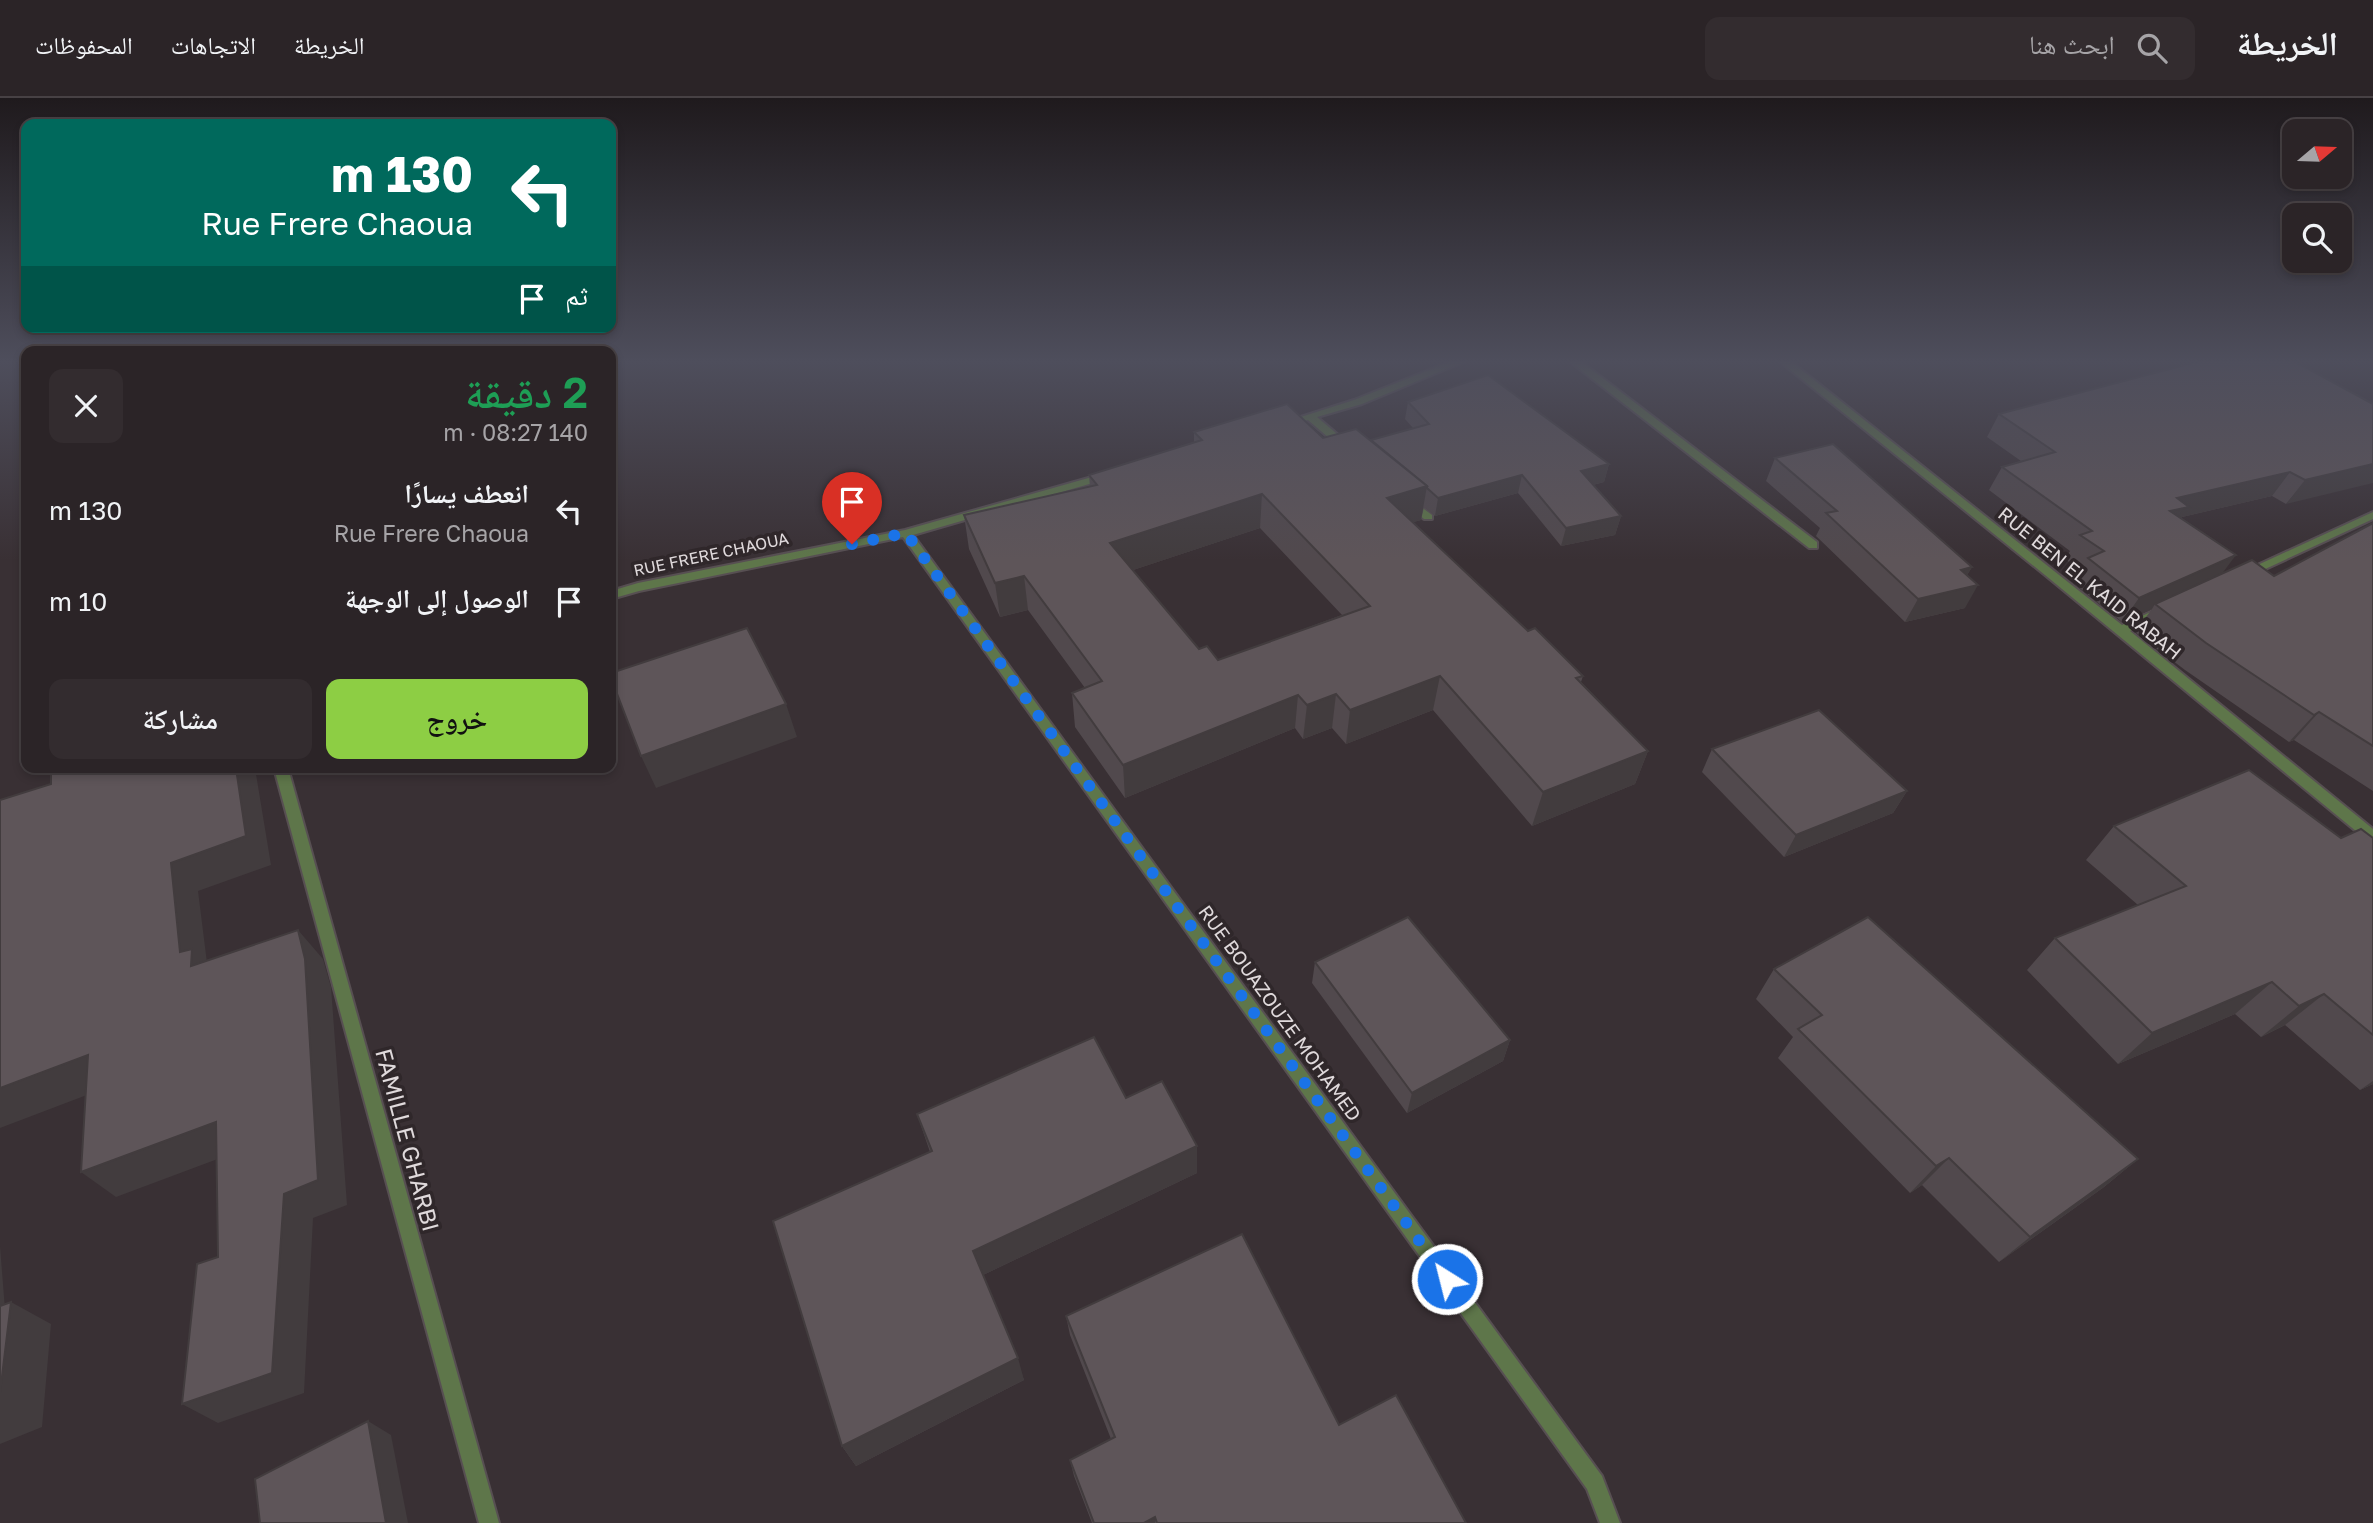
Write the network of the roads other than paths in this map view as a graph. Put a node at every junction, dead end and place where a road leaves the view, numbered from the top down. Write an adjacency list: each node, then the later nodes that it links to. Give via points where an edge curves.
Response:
1 (1275, 426): 5 (street)
2 (1322, 426): 6 (street)
3 (1659, 426): 12 (street)
4 (1866, 426): 16 (street, RUE BEN EL KAID RABAH)
5 (1270, 428)
6 (1359, 458)
7 (1124, 471): 11 (street, RUE FRERE CHAOUA)
8 (1398, 492): 10 (street)
9 (2373, 514): 13 (street)
10 (1428, 517)
11 (906, 533): 14 (street, RUE FRERE CHAOUA); 20 (street, RUE BOUAZOUZE MOHAMED, via 1595,1483)
12 (1813, 545)
13 (2235, 578)
14 (616, 594)
15 (2172, 607): 16 (street)
16 (2122, 630): 18 (street, RUE BEN EL KAID RABAH)
17 (282, 773): 19 (street, FAMILLE GHARBI)
18 (2373, 837)
19 (489, 1523)
20 (1610, 1523)

